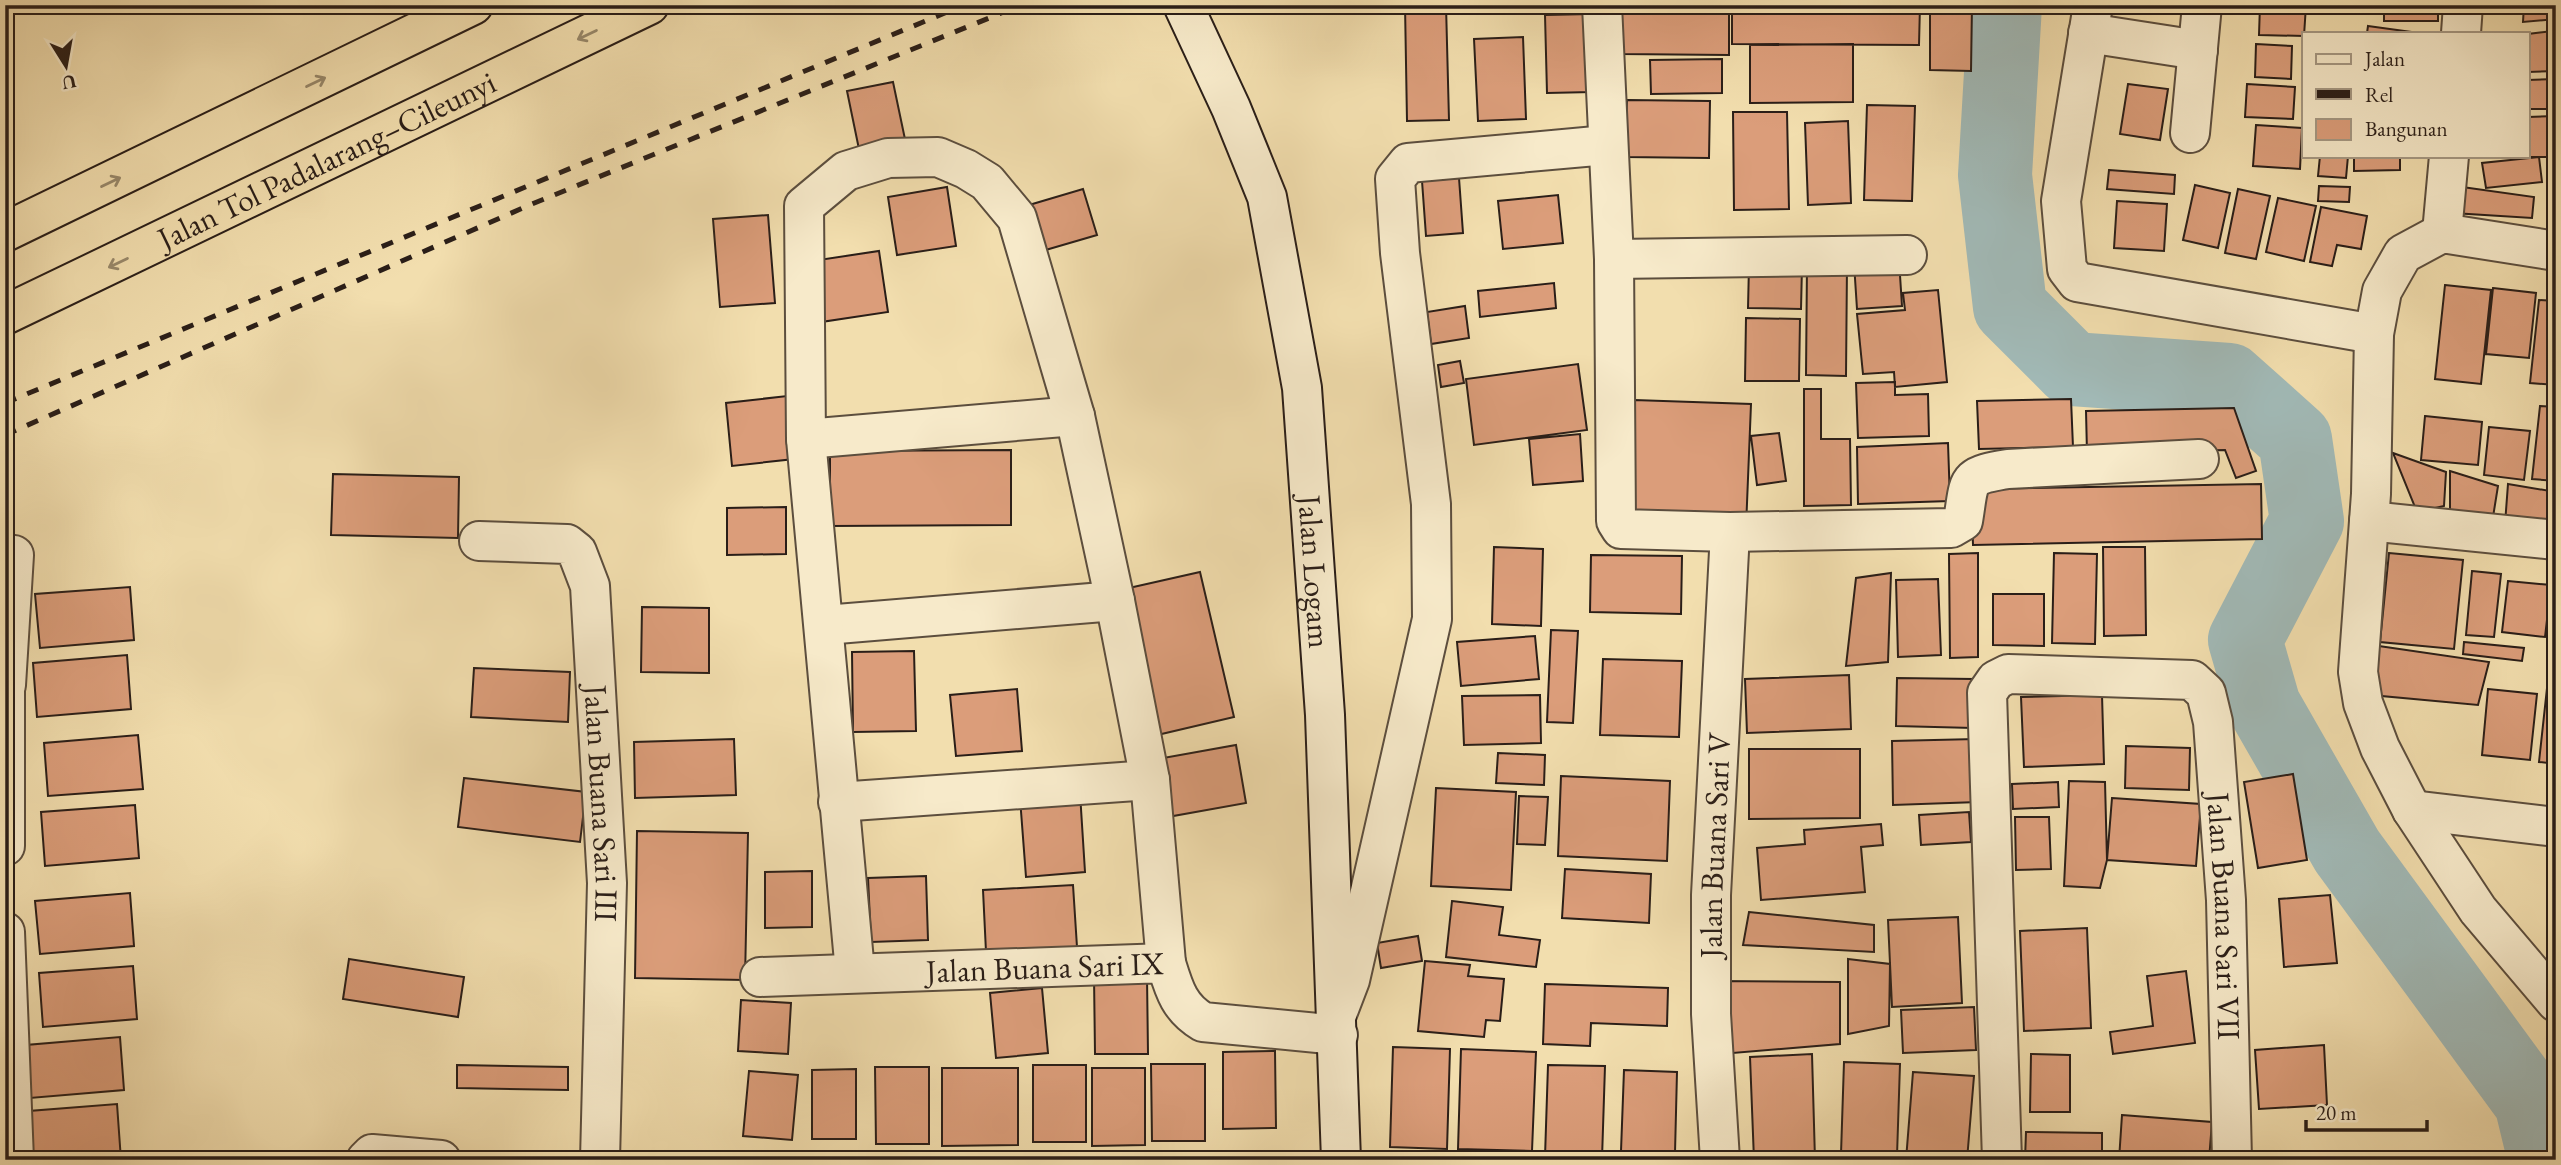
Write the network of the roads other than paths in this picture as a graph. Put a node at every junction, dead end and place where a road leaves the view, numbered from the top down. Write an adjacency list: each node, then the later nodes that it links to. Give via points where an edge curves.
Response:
1 (473, 5): 13 (highway, one-way to 1)
2 (649, 5): 18 (highway, Jalan Tol Padalarang–Cileunyi, one-way to 18)
3 (1183, 5): 41 (street, Jalan Logam, via 1267,197 1302,388 1325,715)
4 (1602, 5): 11 (street)
5 (2202, 5): 9 (street)
6 (2463, 5): 8 (street)
7 (2091, 19): 9 (street); 19 (street, via 2061,201 2070,276 2077,282 2145,296)
8 (2461, 32)
9 (2198, 50): 10 (street)
10 (2190, 133)
11 (1607, 145): 17 (street); 41 (street, via 1408,163 1395,179 1431,503 1433,620)
12 (2449, 158): 14 (street)
13 (5, 232)
14 (2442, 233): 15 (street); 19 (street, via 2403,254 2382,291)
15 (2556, 251)
16 (1908, 255): 17 (street)
17 (1614, 260): 24 (street, via 1616,521 1628,531)
18 (5, 316)
19 (2374, 334): 23 (street)
20 (1074, 416): 21 (street); 21 (street, via 1017,218 987,182 966,169 937,157 888,158 846,171 804,206); 28 (street)
21 (806, 439): 29 (street)
22 (2199, 460): 24 (street, via 2008,468 1978,474 1970,481 1963,521 1951,528)
23 (2369, 522): 25 (street); 33 (street, via 2358,672 2363,703 2380,748)
24 (1730, 532): 47 (street, Jalan Buana Sari V, via 1711,895 1711,1014)
25 (2556, 540)
26 (479, 541): 45 (street, Jalan Buana Sari III, via 567,544 577,552 590,586 607,883)
27 (14, 555): 30 (street)
28 (1115, 601): 29 (street); 31 (street)
29 (825, 625): 32 (street)
30 (6, 685): 35 (street)
31 (1150, 780): 32 (street); 37 (street)
32 (838, 802): 38 (street)
33 (2412, 810): 34 (street); 40 (street, via 2478,910)
34 (2556, 827)
35 (5, 846)
36 (5, 932): 42 (street)
37 (1166, 963): 38 (street, Jalan Buana Sari IX); 41 (street, Jalan Buana Sari IX, via 1186,1011 1203,1022)
38 (855, 972): 39 (street, Jalan Buana Sari IX)
39 (760, 977)
40 (2556, 1002)
41 (1337, 1025): 46 (street, Jalan Logam)
42 (11, 1147)
43 (366, 1160): 44 (street, via 372,1154)
44 (441, 1160)
45 (600, 1160)
46 (1341, 1160)
47 (1720, 1160)
48 (2002, 1160): 49 (street, Jalan Buana Sari VII, via 1987,693 1996,680 2008,674 2192,680 2206,693 2213,722 2225,900)
49 (2232, 1160)

